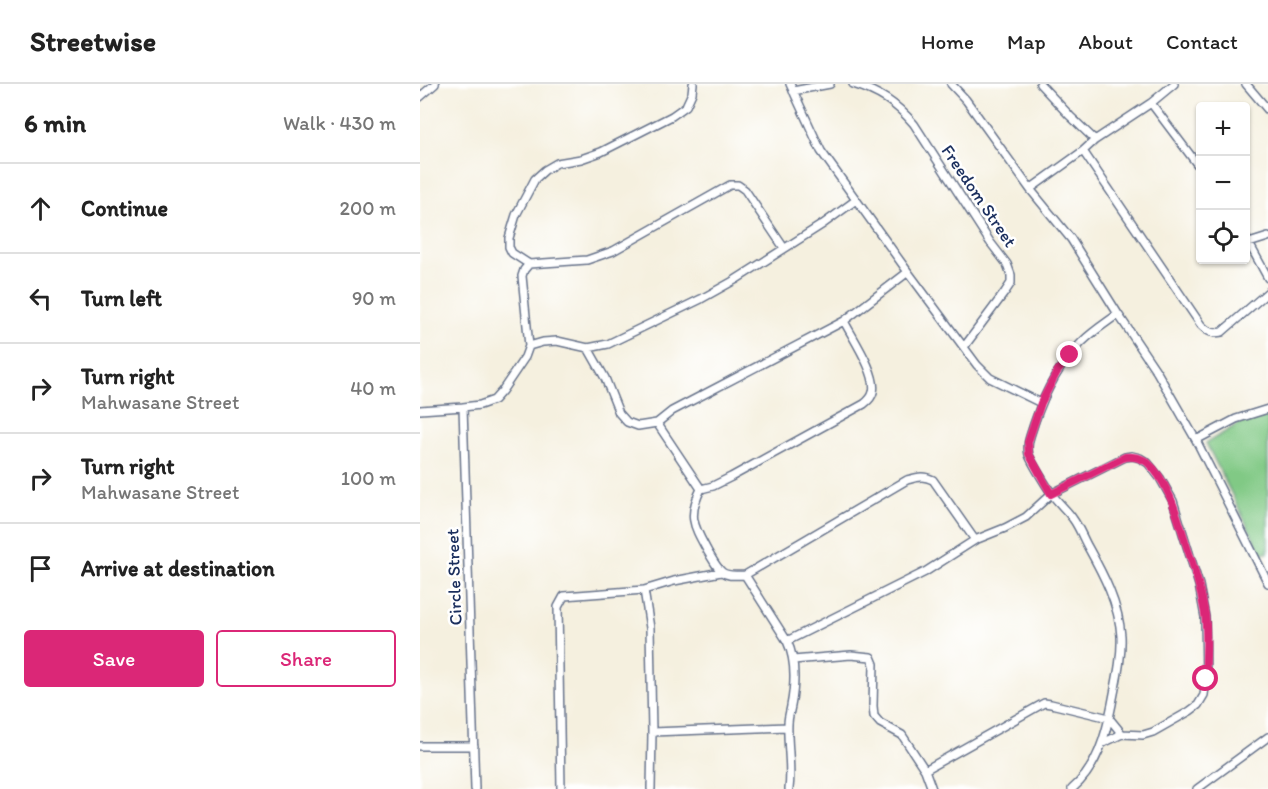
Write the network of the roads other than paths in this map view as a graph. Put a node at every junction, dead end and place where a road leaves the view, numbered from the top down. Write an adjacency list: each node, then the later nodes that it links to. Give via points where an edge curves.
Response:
1 (435, 84): 10 (street)
2 (693, 84): 22 (street, via 686,106 672,116 601,152 557,163 535,179 509,238 512,254)
3 (830, 84): 9 (street)
4 (853, 84): 29 (street, Freedom Street, via 893,102 904,112 1007,264 1011,283)
5 (951, 84): 16 (street)
6 (1040, 84): 13 (street)
7 (1174, 84): 11 (street)
8 (1246, 84): 12 (street)
9 (792, 88): 17 (street, via 821,151)
10 (420, 97)
11 (1151, 103): 13 (street); 15 (street)
12 (1268, 110)
13 (1095, 140): 14 (street)
14 (1083, 151): 16 (street); 25 (street, via 1207,331 1222,332)
15 (1196, 163)
16 (1030, 189): 26 (street, via 1071,239)
17 (856, 200): 21 (street); 23 (street)
18 (1268, 237): 19 (street)
19 (1250, 240)
20 (1250, 245): 24 (street)
21 (784, 248): 22 (street, via 745,190 730,185 612,251 587,260); 30 (street, via 701,298 608,344)
22 (529, 264): 28 (street, via 522,276)
23 (908, 272): 27 (street); 29 (street)
24 (1268, 278)
25 (1268, 292)
26 (1118, 314): 31 (street, via 1070,355); 36 (street)
27 (844, 321): 35 (street, via 672,411); 37 (street, via 872,373 870,399 731,477)
28 (529, 346): 30 (street, via 557,341); 32 (street, via 519,369 494,400)
29 (964, 347): 31 (street, via 990,378)
30 (588, 348): 35 (street, via 627,422 638,426)
31 (1041, 403): 38 (street, via 1028,442 1029,454)
32 (463, 407): 34 (street); 53 (street, Circle Street)
33 (1268, 409): 36 (street, via 1236,419)
34 (420, 410)
35 (657, 423): 37 (street)
36 (1196, 440): 42 (street)
37 (701, 489): 40 (street, via 694,503 695,526)
38 (1051, 494): 39 (street, via 1026,517); 46 (street, via 1072,518 1116,607 1120,663); 49 (street, via 1125,457 1140,458 1160,478 1173,501 1199,585 1205,617 1204,695 1198,705 1153,732)
39 (975, 540): 41 (street, via 933,480 917,477); 44 (street, via 925,572)
40 (722, 572): 41 (street); 43 (street)
41 (745, 575): 44 (street)
42 (1267, 580)
43 (644, 590): 48 (street, via 650,628); 56 (street, via 564,596 558,607)
44 (787, 641): 45 (street)
45 (793, 660): 47 (street); 54 (street, via 871,657 874,716 903,735)
46 (1109, 718): 49 (street); 51 (street); 54 (street, via 1044,704)
47 (787, 727): 48 (street); 58 (street)
48 (652, 732): 57 (street)
49 (1122, 734): 51 (street)
50 (1268, 737): 61 (street)
51 (1102, 743): 60 (street)
52 (420, 746): 53 (street)
53 (474, 746): 55 (street, Circle Street)
54 (925, 770): 59 (street)
55 (475, 789)
56 (561, 789)
57 (651, 789)
58 (789, 789)
59 (932, 789)
60 (1072, 789)
61 (1197, 789)

